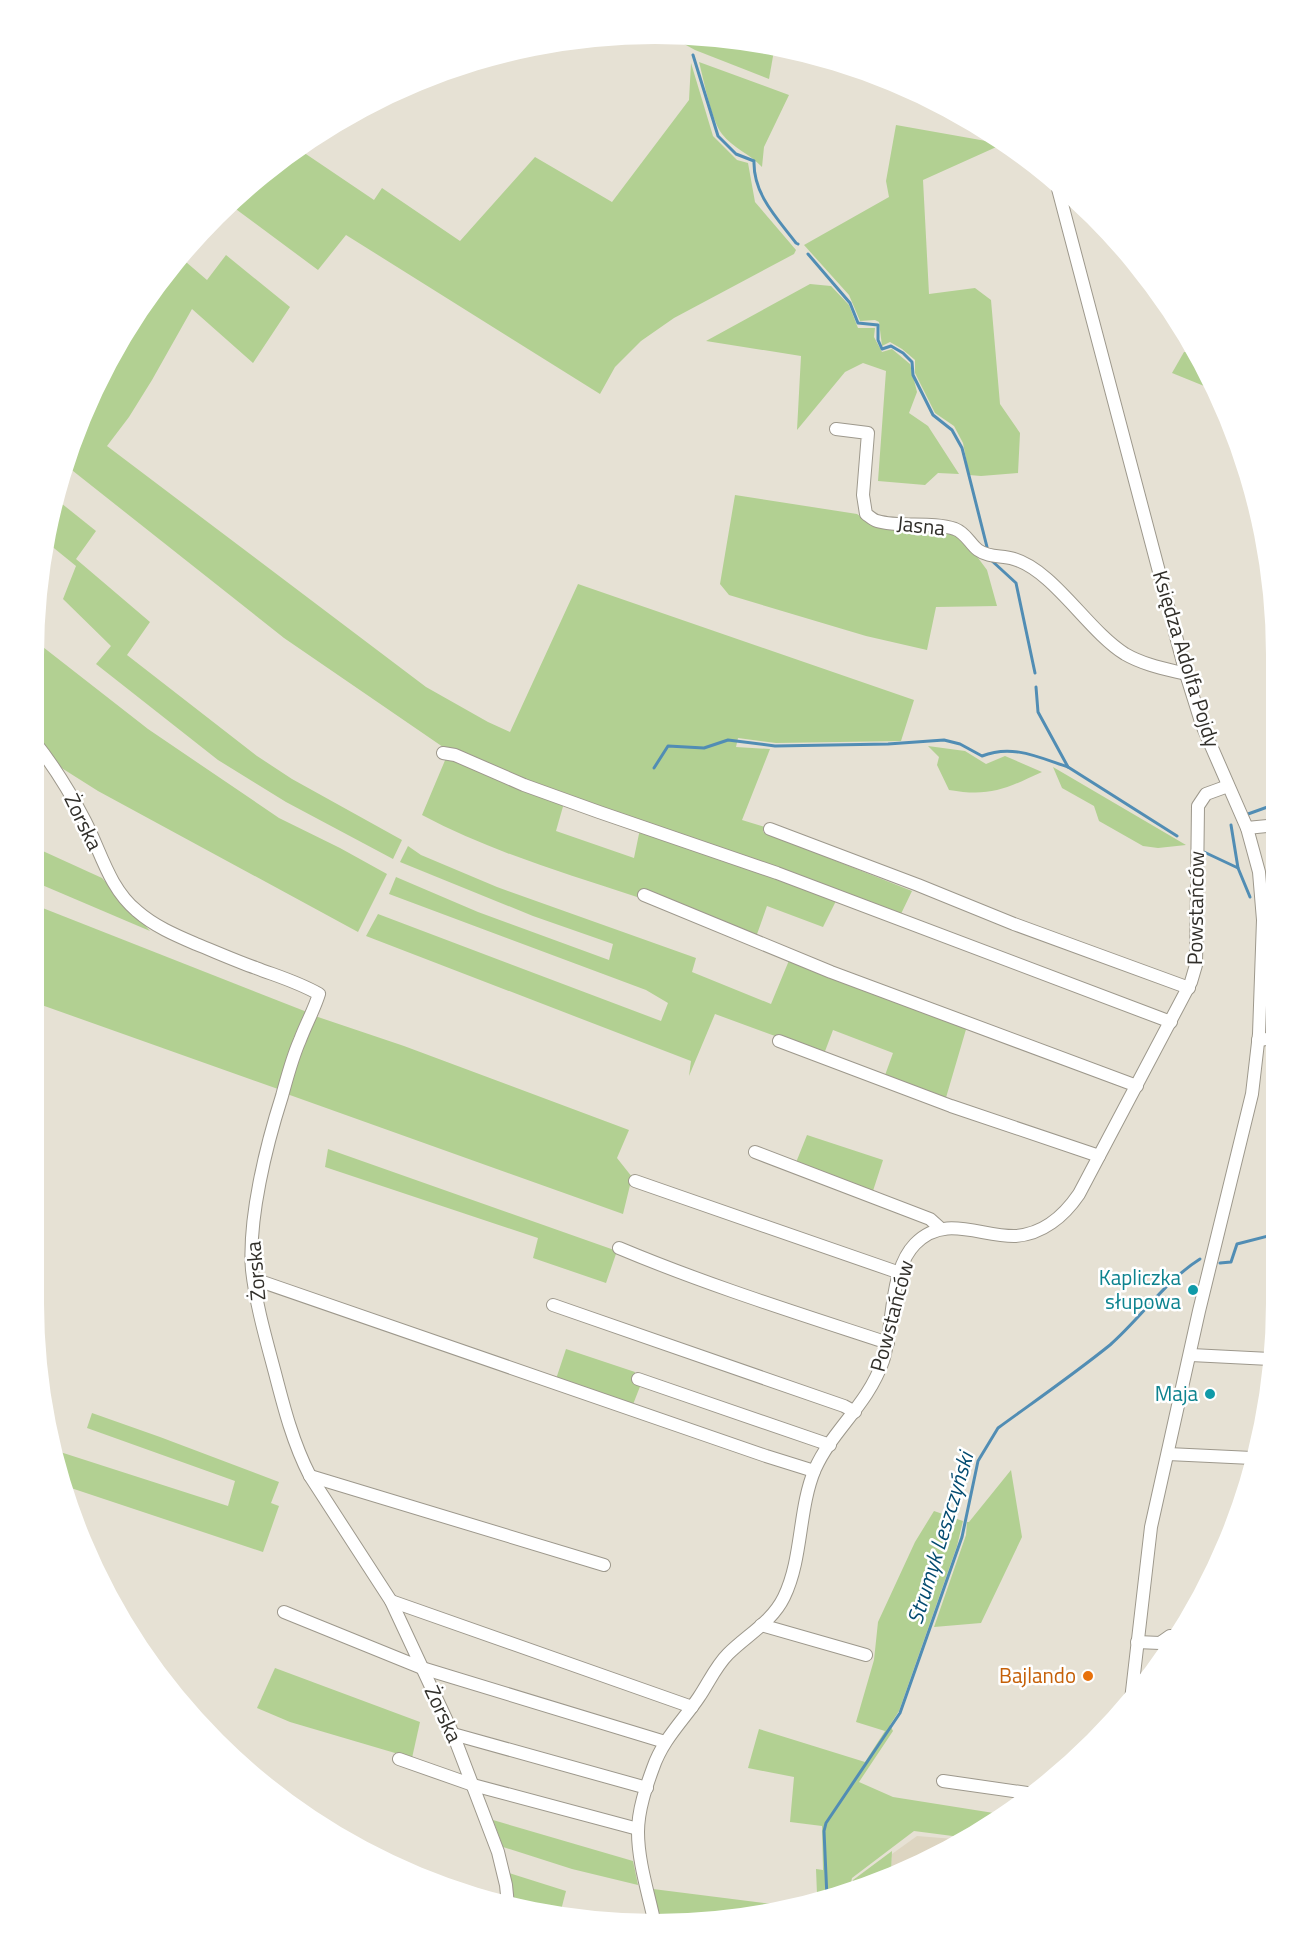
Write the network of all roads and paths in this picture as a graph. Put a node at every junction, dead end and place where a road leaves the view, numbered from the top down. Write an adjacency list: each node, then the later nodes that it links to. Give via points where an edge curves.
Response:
1 (1061, 198): 3 (street, Księdza Adolfa Pojdy)
2 (836, 429): 3 (street, Jasna, via 867,433 862,495 866,514 876,521 956,529 978,550 1014,559 1038,572 1125,654)
3 (1186, 674): 6 (street, Księdza Adolfa Pojdy)
4 (443, 753): 14 (street, via 777,873)
5 (44, 754): 25 (street, Żorska, via 87,824 105,869 135,910 176,936 319,994 273,1126 253,1221)
6 (1228, 786): 8 (street, Księdza Adolfa Pojdy); 13 (street, Powstańców, via 1206,794 1198,806 1196,965)
7 (1266, 826): 8 (street)
8 (1247, 828): 12 (street, Księdza Adolfa Pojdy, via 1261,884)
9 (770, 829): 13 (street)
10 (644, 895): 18 (street, via 831,972)
11 (1266, 919): 12 (street)
12 (1263, 920): 16 (street, Księdza Adolfa Pojdy)
13 (1189, 988): 14 (street, Powstańców)
14 (1171, 1022): 18 (street, Powstańców)
15 (1266, 1039): 16 (street)
16 (1258, 1040): 28 (street, Księdza Adolfa Pojdy, via 1252,1094)
17 (779, 1041): 20 (street)
18 (1137, 1086): 20 (street, Powstańców)
19 (755, 1152): 22 (street, via 930,1219)
20 (1099, 1156): 22 (street, Powstańców, via 1072,1204 1060,1217 1030,1233 1012,1236)
21 (635, 1181): 24 (street)
22 (940, 1228): 24 (street, Powstańców, via 915,1244)
23 (619, 1248): 27 (street, via 764,1303)
24 (900, 1273): 27 (street, Powstańców)
25 (254, 1279): 35 (street); 36 (street, Żorska, via 287,1421)
26 (553, 1305): 31 (street)
27 (888, 1343): 31 (street, Powstańców, via 875,1382)
28 (1191, 1355): 29 (street); 33 (street, Księdza Adolfa Pojdy)
29 (1262, 1359)
30 (638, 1378): 32 (street)
31 (855, 1412): 32 (street, Powstańców)
32 (830, 1445): 35 (street, Powstańców)
33 (1168, 1454): 34 (street); 42 (street, Księdza Adolfa Pojdy, via 1149,1540)
34 (1246, 1458)
35 (814, 1471): 40 (street, Powstańców, via 788,1587 779,1605)
36 (310, 1476): 37 (street); 38 (street, Żorska)
37 (604, 1566)
38 (391, 1601): 44 (street, Żorska); 46 (street)
39 (284, 1612): 44 (street)
40 (761, 1625): 43 (street); 46 (street, Powstańców, via 721,1662)
41 (1164, 1640): 42 (street)
42 (1137, 1642): 45 (street, Księdza Adolfa Pojdy)
43 (866, 1655)
44 (422, 1668): 47 (street, Żorska); 48 (street)
45 (1133, 1682)
46 (692, 1707): 48 (street, Powstańców)
47 (453, 1734): 51 (street, Żorska); 52 (street)
48 (665, 1742): 52 (street, Powstańców)
49 (399, 1760): 51 (street)
50 (943, 1781): 53 (street)
51 (473, 1785): 54 (street); 55 (street, Żorska, via 498,1852)
52 (647, 1788): 54 (street, Powstańców)
53 (1019, 1792)
54 (638, 1829): 56 (street, Powstańców)
55 (508, 1896)
56 (653, 1914)

